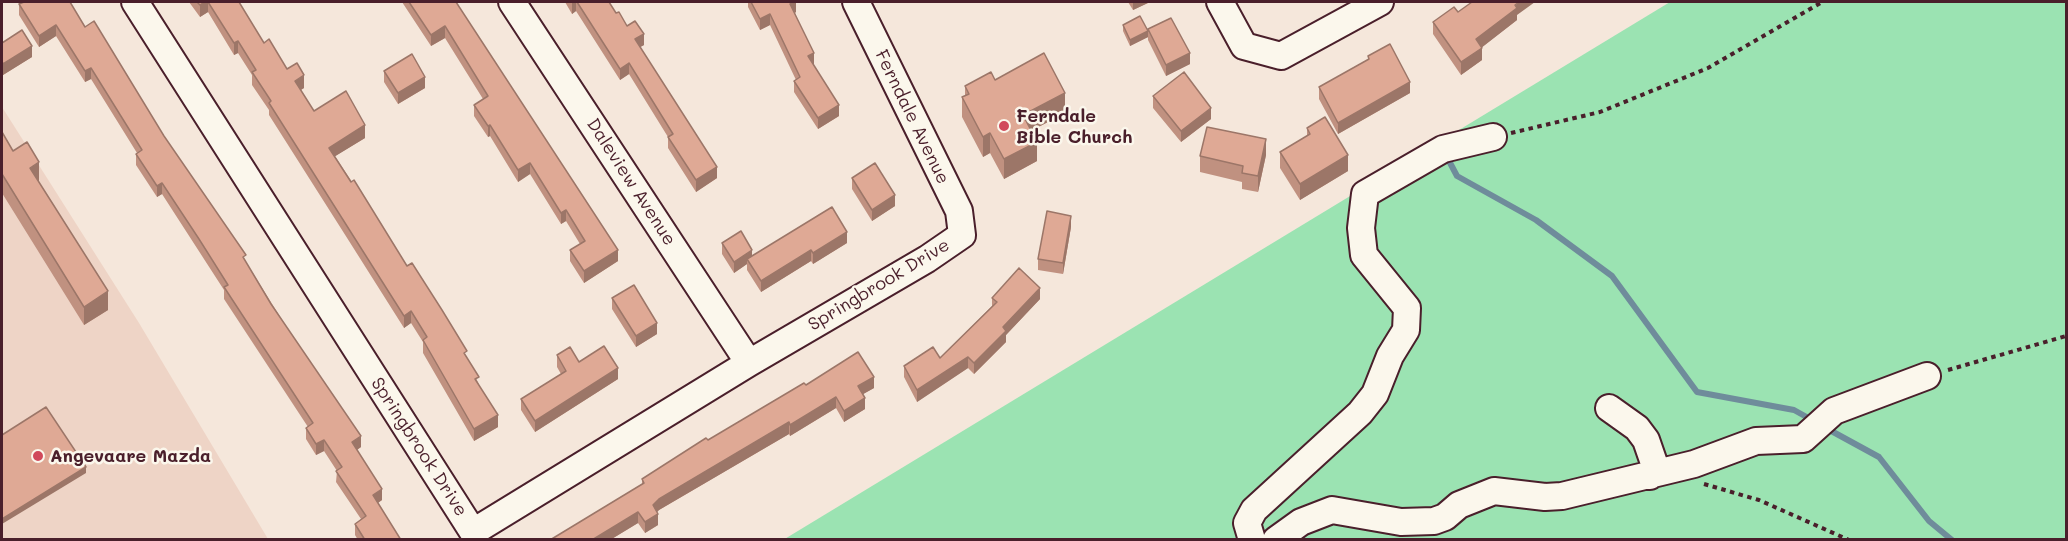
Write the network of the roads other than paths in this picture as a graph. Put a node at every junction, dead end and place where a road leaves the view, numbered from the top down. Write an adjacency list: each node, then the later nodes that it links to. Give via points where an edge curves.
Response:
1 (135, 2): 8 (street, Springbrook Drive, via 473,532)
2 (512, 2): 8 (street, Daleview Avenue)
3 (856, 2): 7 (street, Ferndale Avenue, via 959,211)
4 (1221, 2): 5 (street, via 1244,46 1281,56)
5 (1380, 2)
6 (1493, 137): 13 (street, via 1443,149 1365,194 1361,228 1364,255 1407,308 1406,330 1390,356 1375,394 1360,413 1254,510 1248,523)
7 (962, 235): 8 (street, Springbrook Drive)
8 (749, 363)
9 (1927, 376): 11 (street, via 1834,411 1806,437 1756,441)
10 (1609, 408): 11 (street, via 1637,428 1646,440 1655,466)
11 (1650, 476): 12 (street, via 1562,496 1494,491 1459,505)
12 (1449, 528): 14 (street, via 1434,521 1401,522 1332,510 1301,522)
13 (1252, 540)
14 (1276, 540)

